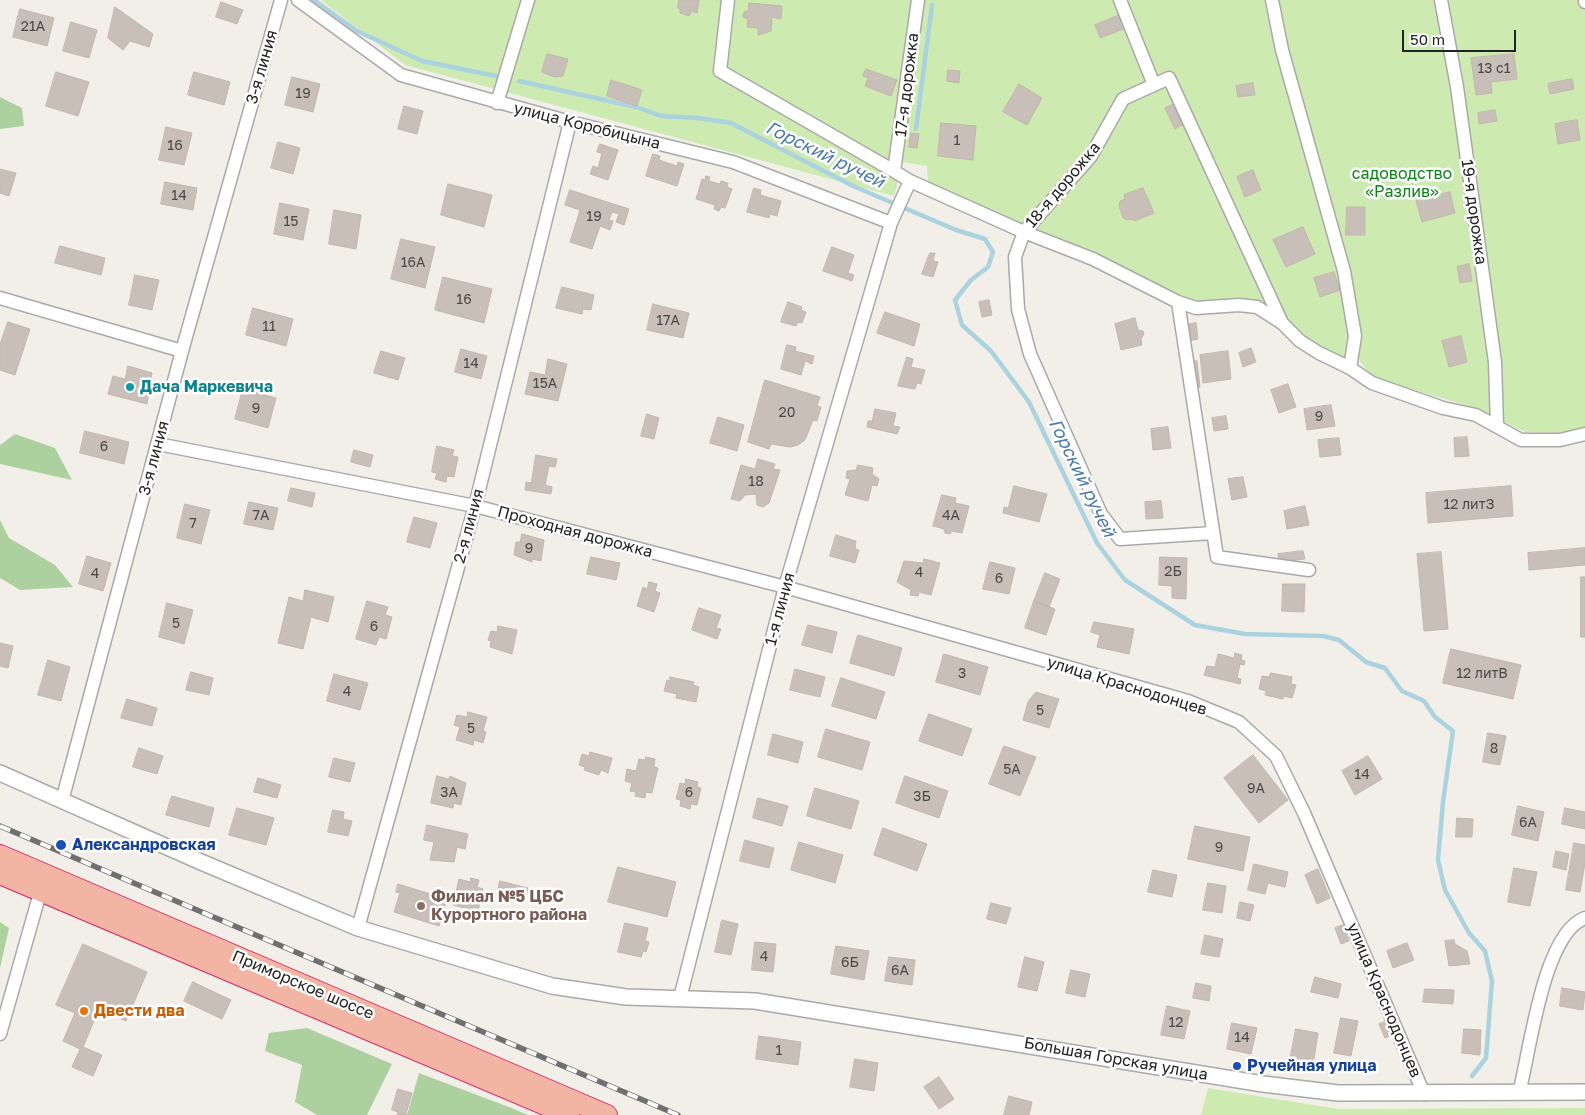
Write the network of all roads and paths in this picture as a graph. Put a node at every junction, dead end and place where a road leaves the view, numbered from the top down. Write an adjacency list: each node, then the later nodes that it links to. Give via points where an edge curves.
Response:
1 (281, 0): 19 (street, 3-я линия)
2 (298, 0): 10 (street, улица Коробицына, via 401,75)
3 (528, 0): 10 (street)
4 (728, 0): 12 (street, via 720,71)
5 (918, 0): 12 (street, 17-я дорожка)
6 (1120, 0): 9 (street)
7 (1272, 0): 20 (street, via 1282,50 1344,271 1355,336)
8 (1441, 0): 21 (street, 19-я дорожка, via 1457,87 1495,362)
9 (1154, 85): 15 (street, 18-я дорожка, via 1122,99 1091,156); 18 (street, 18-я дорожка, via 1170,78)
10 (496, 103): 11 (street, улица Коробицына)
11 (570, 122): 14 (street, улица Коробицына, via 733,162); 24 (street, 2-я линия)
12 (894, 170): 13 (street)
13 (910, 181): 14 (street, 1-я линия); 15 (street)
14 (893, 218): 27 (street, 1-я линия)
15 (1024, 232): 17 (street, via 1093,259); 25 (street, 18-я дорожка, via 1015,257 1018,309 1030,354 1101,514 1120,539)
16 (0, 298): 19 (street)
17 (1178, 302): 18 (street, via 1196,308 1239,304 1257,307); 25 (street)
18 (1282, 323): 20 (street, via 1300,341)
19 (182, 351): 23 (street, 3-я линия)
20 (1350, 368): 21 (street, via 1372,384 1443,408 1476,415)
21 (1497, 426): 22 (street, via 1521,440 1560,440)
22 (1585, 434)
23 (158, 444): 24 (street, Проходная дорожка); 29 (street, 3-я линия)
24 (475, 506): 27 (street, Проходная дорожка); 34 (street, 2-я линия)
25 (1213, 533): 26 (street, via 1217,557)
26 (1309, 570)
27 (785, 587): 35 (street, 1-я линия); 38 (street, улица Краснодонцев, via 1188,701 1239,722 1276,756 1304,813)
28 (0, 773): 29 (street, Большая Горская улица)
29 (62, 801): 34 (street, Большая Горская улица)
30 (0, 855): 32 (highway, Приморское шоссе)
31 (0, 874): 32 (highway, Приморское шоссе)
32 (43, 883): 36 (street); 40 (highway, Приморское шоссе); 41 (highway, Приморское шоссе)
33 (1585, 918): 39 (street, via 1575,922 1560,939 1548,968)
34 (358, 928): 35 (street, Большая Горская улица, via 552,986 626,997)
35 (680, 998): 38 (street, Большая Горская улица, via 755,1001 1299,1089)
36 (0, 1034)
37 (1585, 1092): 39 (street, Большая Горская улица)
38 (1424, 1094): 39 (street, Большая Горская улица)
39 (1519, 1094)
40 (569, 1115)
41 (607, 1115)

